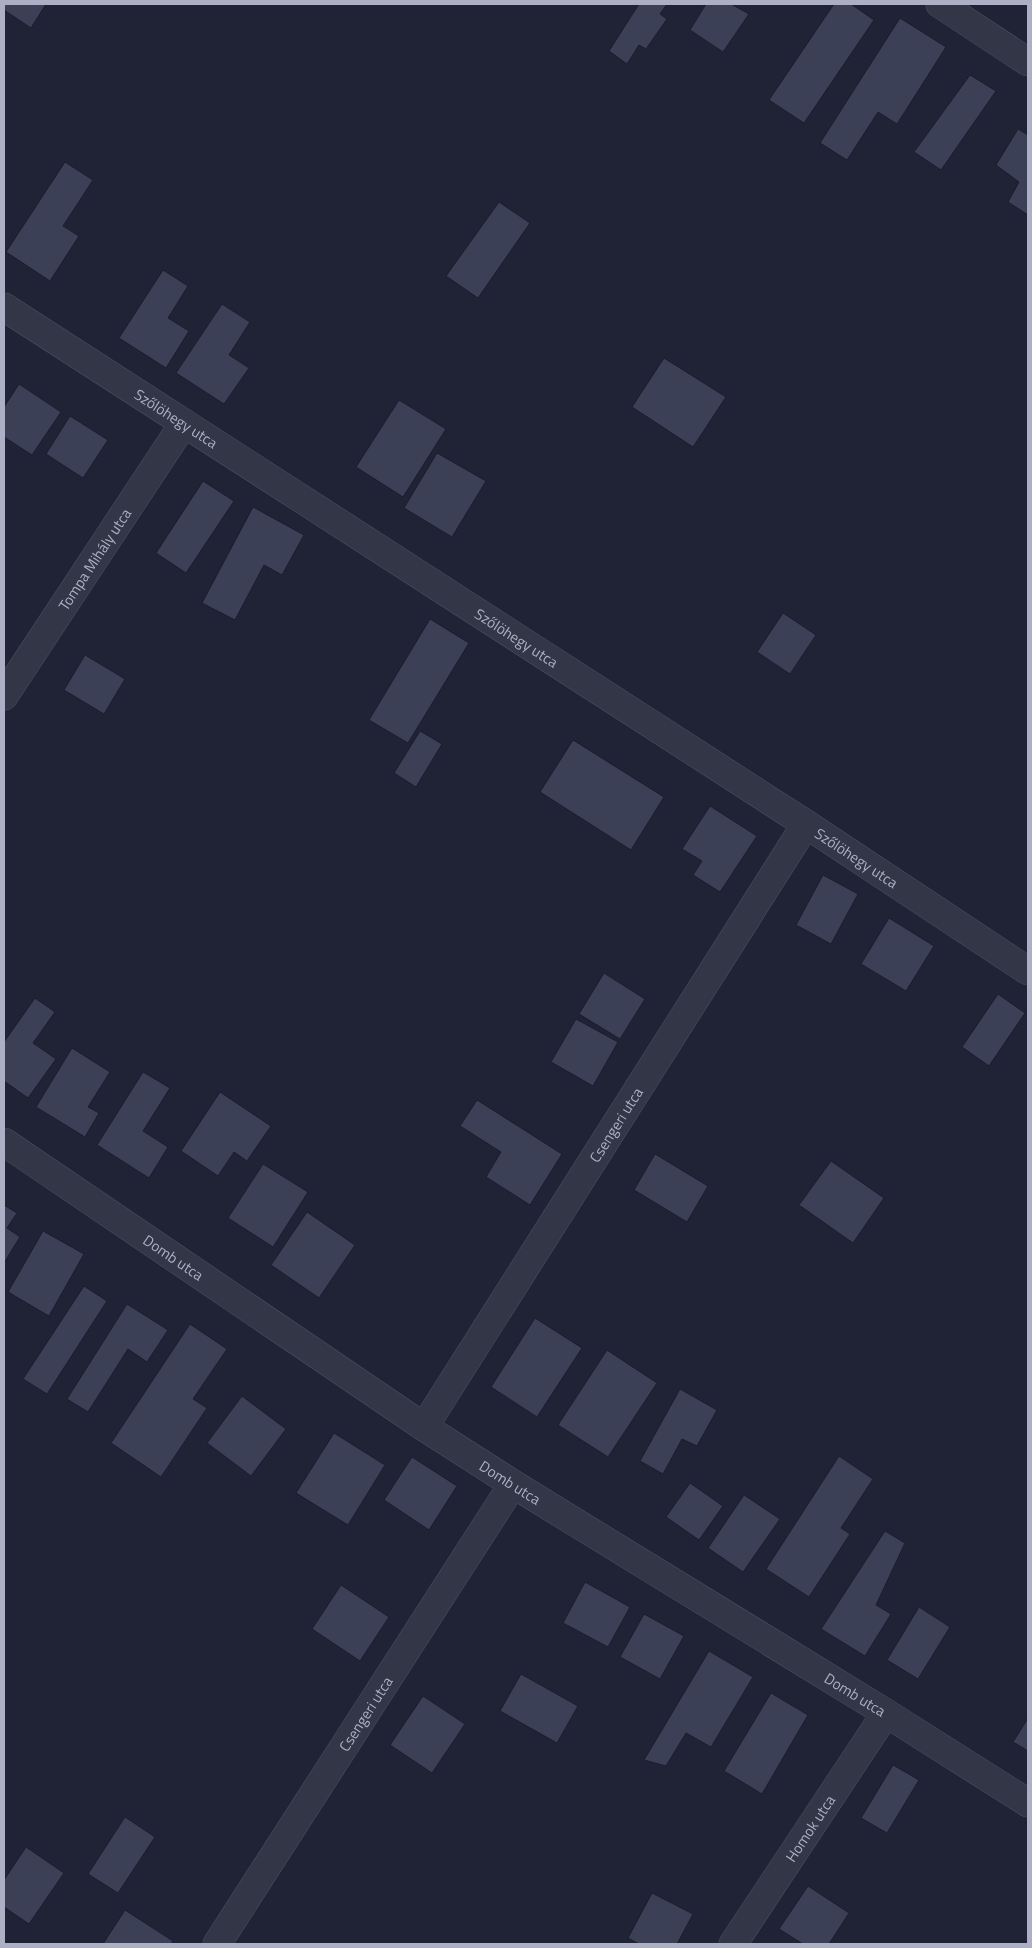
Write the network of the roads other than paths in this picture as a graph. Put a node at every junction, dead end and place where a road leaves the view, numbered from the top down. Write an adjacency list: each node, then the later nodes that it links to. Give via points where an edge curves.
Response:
1 (940, 4): 2 (street)
2 (1028, 62)
3 (4, 307): 4 (street, Szőlöhegy utca)
4 (184, 423): 5 (street, Tompa Mihály utca); 6 (street, Szőlöhegy utca)
5 (4, 696)
6 (806, 824): 7 (street, Szőlöhegy utca); 9 (street, Csengeri utca)
7 (1028, 971)
8 (4, 1142): 9 (street, Domb utca)
9 (424, 1427): 10 (street, Domb utca)
10 (513, 1484): 11 (street, Domb utca); 13 (street, Csengeri utca)
11 (886, 1713): 12 (street, Domb utca); 14 (street, Homok utca)
12 (1028, 1803)
13 (218, 1944)
14 (733, 1944)

